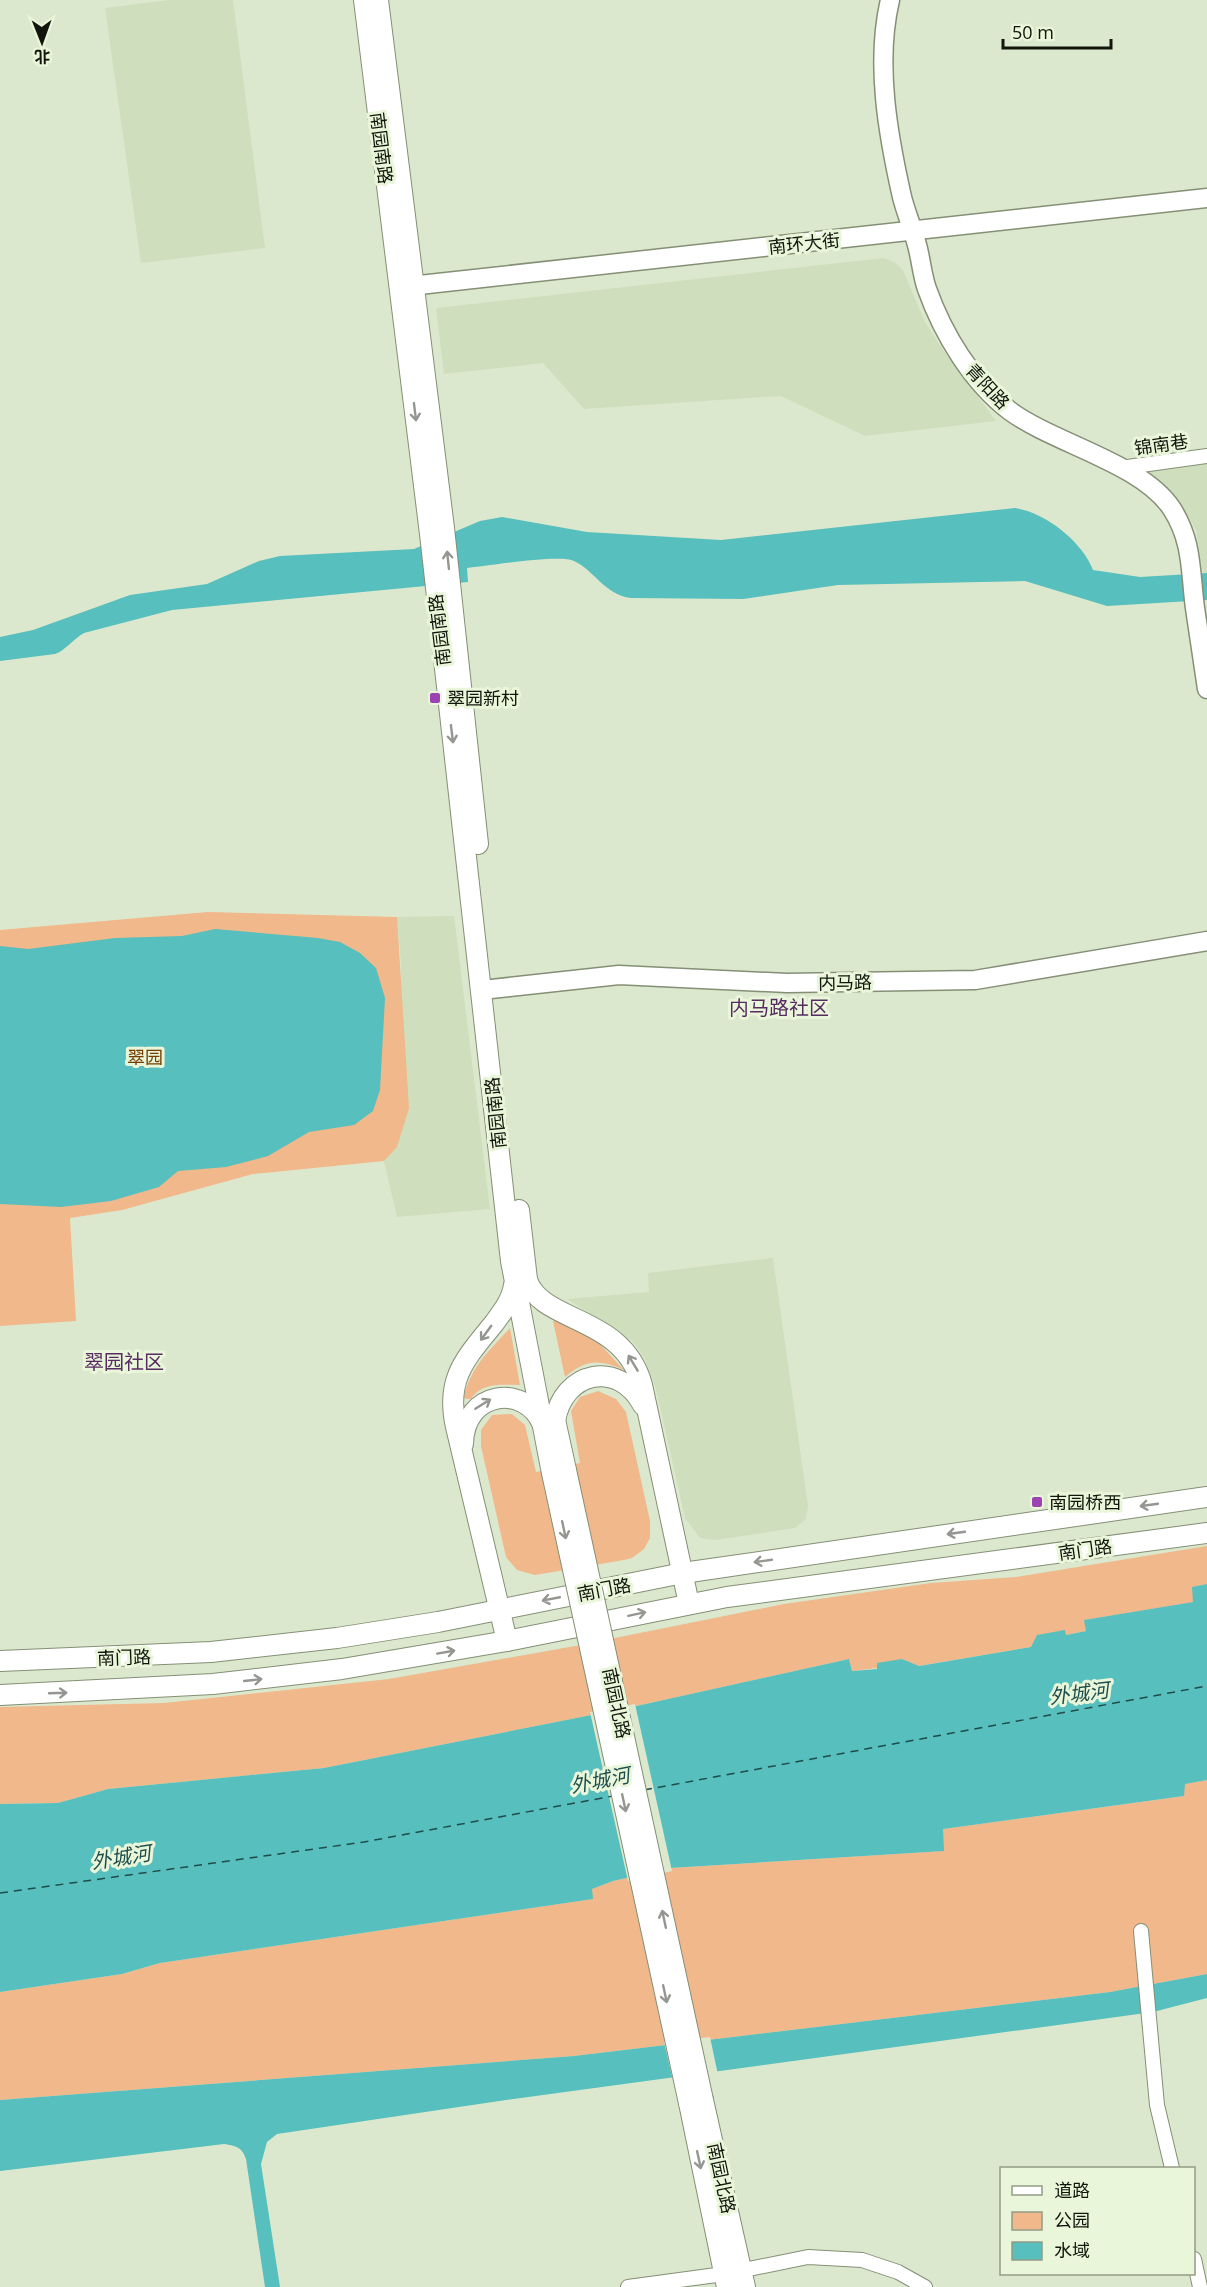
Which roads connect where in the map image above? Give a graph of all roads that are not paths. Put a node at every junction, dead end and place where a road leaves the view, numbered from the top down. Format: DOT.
graph roads {
  1 [pos="364,0"];
  2 [pos="378,0"];
  3 [pos="890,0"];
  4 [pos="1207,198"];
  5 [pos="913,231"];
  6 [pos="407,286"];
  7 [pos="1207,456"];
  8 [pos="1119,468"];
  9 [pos="1207,689"];
  10 [pos="1207,941"];
  11 [pos="488,989"];
  12 [pos="518,1260"];
  13 [pos="521,1282"];
  14 [pos="650,1418"];
  15 [pos="549,1422"];
  16 [pos="464,1455"];
  17 [pos="1207,1497"];
  18 [pos="1207,1533"];
  19 [pos="682,1573"];
  20 [pos="689,1604"];
  21 [pos="499,1610"];
  22 [pos="507,1641"];
  23 [pos="0,1661"];
  24 [pos="0,1695"];
  25 [pos="1141,1930"];
  26 [pos="1172,2167"];
  27 [pos="1195,2264"];
  28 [pos="734,2279"];
  29 [pos="628,2287"];
  30 [pos="925,2287"];
  31 [pos="1200,2287"];
  1 -- 6 [label="main road, 南园南路"];
  2 -- 6 [label="main road, 南园南路"];
  3 -- 5 [label="street, 青阳路"];
  4 -- 5 [label="street, 南环大街"];
  5 -- 6 [label="street, 南环大街"];
  5 -- 8 [label="street, 青阳路"];
  6 -- 11 [label="main road, 南园南路"];
  7 -- 8 [label="street, 锦南巷"];
  8 -- 9 [label="street, 青阳路"];
  10 -- 11 [label="street, 内马路"];
  11 -- 12 [label="main road, 南园南路"];
  12 -- 13 [label="main road, 南园北路"];
  14 -- 13 [label="main road, one-way"];
  13 -- 15 [label="main road, 南园北路"];
  13 -- 16 [label="main road, one-way"];
  14 -- 15 [label="main road"];
  14 -- 19 [label="main road"];
  16 -- 15 [label="main road, one-way"];
  15 -- 28 [label="main road, 南园北路, bridge"];
  16 -- 21 [label="main road"];
  17 -- 19 [label="main road, 南门路, one-way"];
  18 -- 20 [label="main road, 南门路"];
  19 -- 20 [label="main road"];
  19 -- 21 [label="main road, 南门路, one-way"];
  22 -- 20 [label="main road, 南门路, one-way"];
  21 -- 22 [label="main road"];
  21 -- 23 [label="main road, 南门路"];
  24 -- 22 [label="main road, 南门路, one-way"];
  25 -- 26 [label="street"];
  27 -- 31 [label="street"];
  28 -- 29 [label="street"];
  28 -- 30 [label="street"];
}
